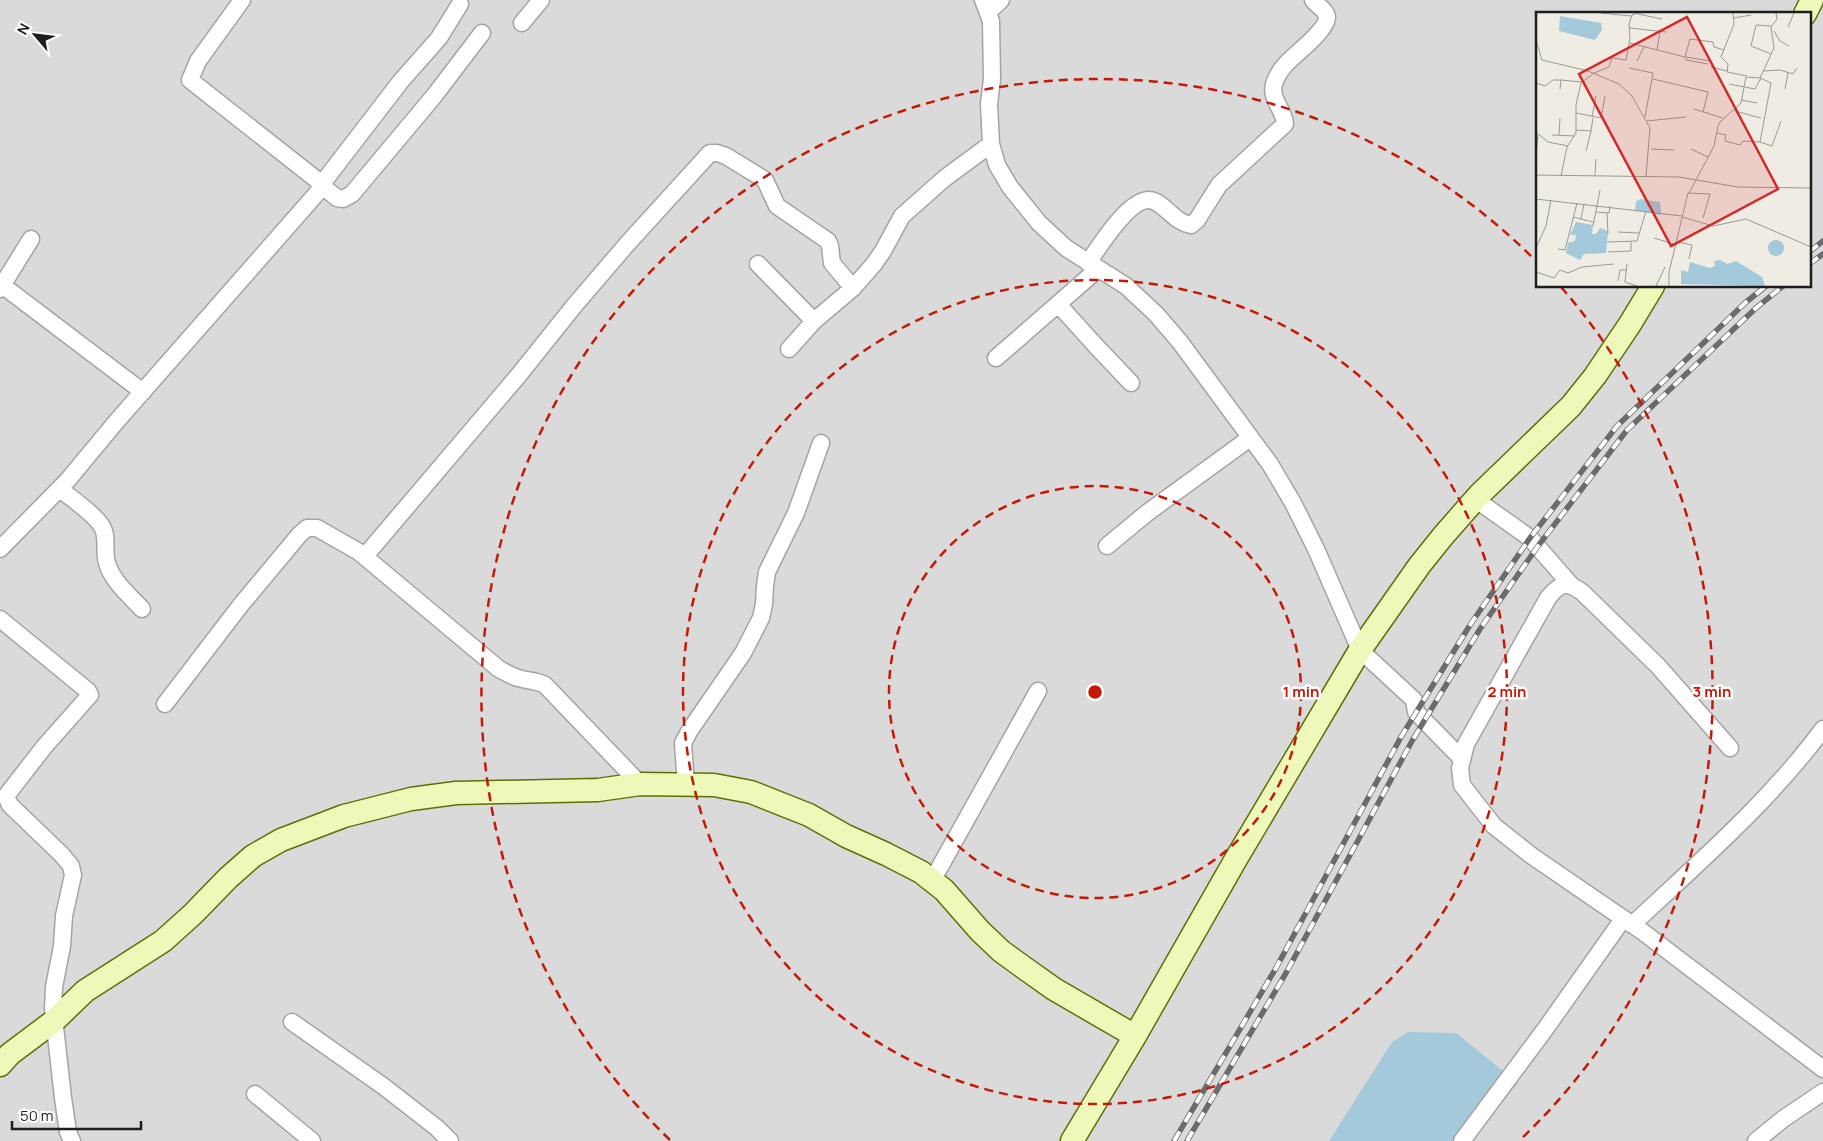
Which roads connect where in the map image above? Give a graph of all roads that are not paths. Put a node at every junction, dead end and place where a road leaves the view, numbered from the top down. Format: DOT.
graph roads {
  1 [pos="242,0"];
  2 [pos="541,0"];
  3 [pos="1001,0"];
  4 [pos="1313,0"];
  5 [pos="1812,0"];
  6 [pos="460,4"];
  7 [pos="986,6"];
  8 [pos="1806,12"];
  9 [pos="522,23"];
  10 [pos="482,32"];
  11 [pos="991,144"];
  12 [pos="321,185"];
  13 [pos="30,239"];
  14 [pos="758,264"];
  15 [pos="1093,266"];
  16 [pos="1,287"];
  17 [pos="853,288"];
  18 [pos="1652,288"];
  19 [pos="1058,304"];
  20 [pos="814,321"];
  21 [pos="789,349"];
  22 [pos="996,358"];
  23 [pos="1132,383"];
  24 [pos="143,392"];
  25 [pos="1250,438"];
  26 [pos="821,443"];
  27 [pos="60,489"];
  28 [pos="1475,499"];
  29 [pos="1107,546"];
  30 [pos="0,549"];
  31 [pos="365,556"];
  32 [pos="1572,585"];
  33 [pos="142,608"];
  34 [pos="0,620"];
  35 [pos="1360,650"];
  36 [pos="1038,691"];
  37 [pos="165,704"];
  38 [pos="1823,729"];
  39 [pos="1730,748"];
  40 [pos="1461,758"];
  41 [pos="640,784"];
  42 [pos="686,784"];
  43 [pos="932,881"];
  44 [pos="1628,922"];
  45 [pos="54,1021"];
  46 [pos="292,1022"];
  47 [pos="1135,1036"];
  48 [pos="0,1065"];
  49 [pos="1822,1065"];
  50 [pos="1823,1092"];
  51 [pos="255,1094"];
  52 [pos="72,1141"];
  53 [pos="312,1141"];
  54 [pos="450,1141"];
  55 [pos="1072,1141"];
  56 [pos="1462,1141"];
  57 [pos="1756,1141"];
  1 -- 12 [label="street"];
  2 -- 9 [label="street"];
  3 -- 7 [label="street"];
  4 -- 15 [label="street"];
  5 -- 8 [label="street"];
  6 -- 12 [label="street"];
  7 -- 11 [label="street"];
  10 -- 12 [label="street"];
  11 -- 15 [label="street"];
  11 -- 17 [label="street"];
  12 -- 24 [label="street"];
  13 -- 16 [label="street"];
  14 -- 20 [label="street"];
  15 -- 19 [label="street"];
  15 -- 25 [label="street"];
  16 -- 24 [label="street"];
  17 -- 20 [label="street"];
  17 -- 31 [label="street"];
  18 -- 28 [label="street"];
  19 -- 22 [label="street"];
  19 -- 23 [label="street"];
  20 -- 21 [label="street"];
  24 -- 27 [label="street"];
  25 -- 29 [label="street"];
  25 -- 35 [label="street"];
  26 -- 42 [label="street"];
  27 -- 30 [label="street"];
  27 -- 33 [label="street"];
  28 -- 32 [label="street"];
  28 -- 35 [label="street"];
  31 -- 37 [label="street"];
  31 -- 41 [label="street"];
  32 -- 39 [label="street"];
  32 -- 40 [label="street"];
  34 -- 45 [label="street"];
  35 -- 40 [label="street"];
  35 -- 47 [label="street"];
  36 -- 43 [label="street"];
  38 -- 44 [label="street"];
  40 -- 44 [label="street"];
  41 -- 42 [label="street"];
  41 -- 45 [label="street"];
  42 -- 43 [label="street"];
  43 -- 47 [label="street"];
  44 -- 49 [label="street"];
  44 -- 56 [label="street"];
  45 -- 48 [label="street"];
  45 -- 52 [label="street"];
  46 -- 54 [label="street"];
  47 -- 55 [label="street"];
  50 -- 57 [label="street"];
  51 -- 53 [label="street"];
}
